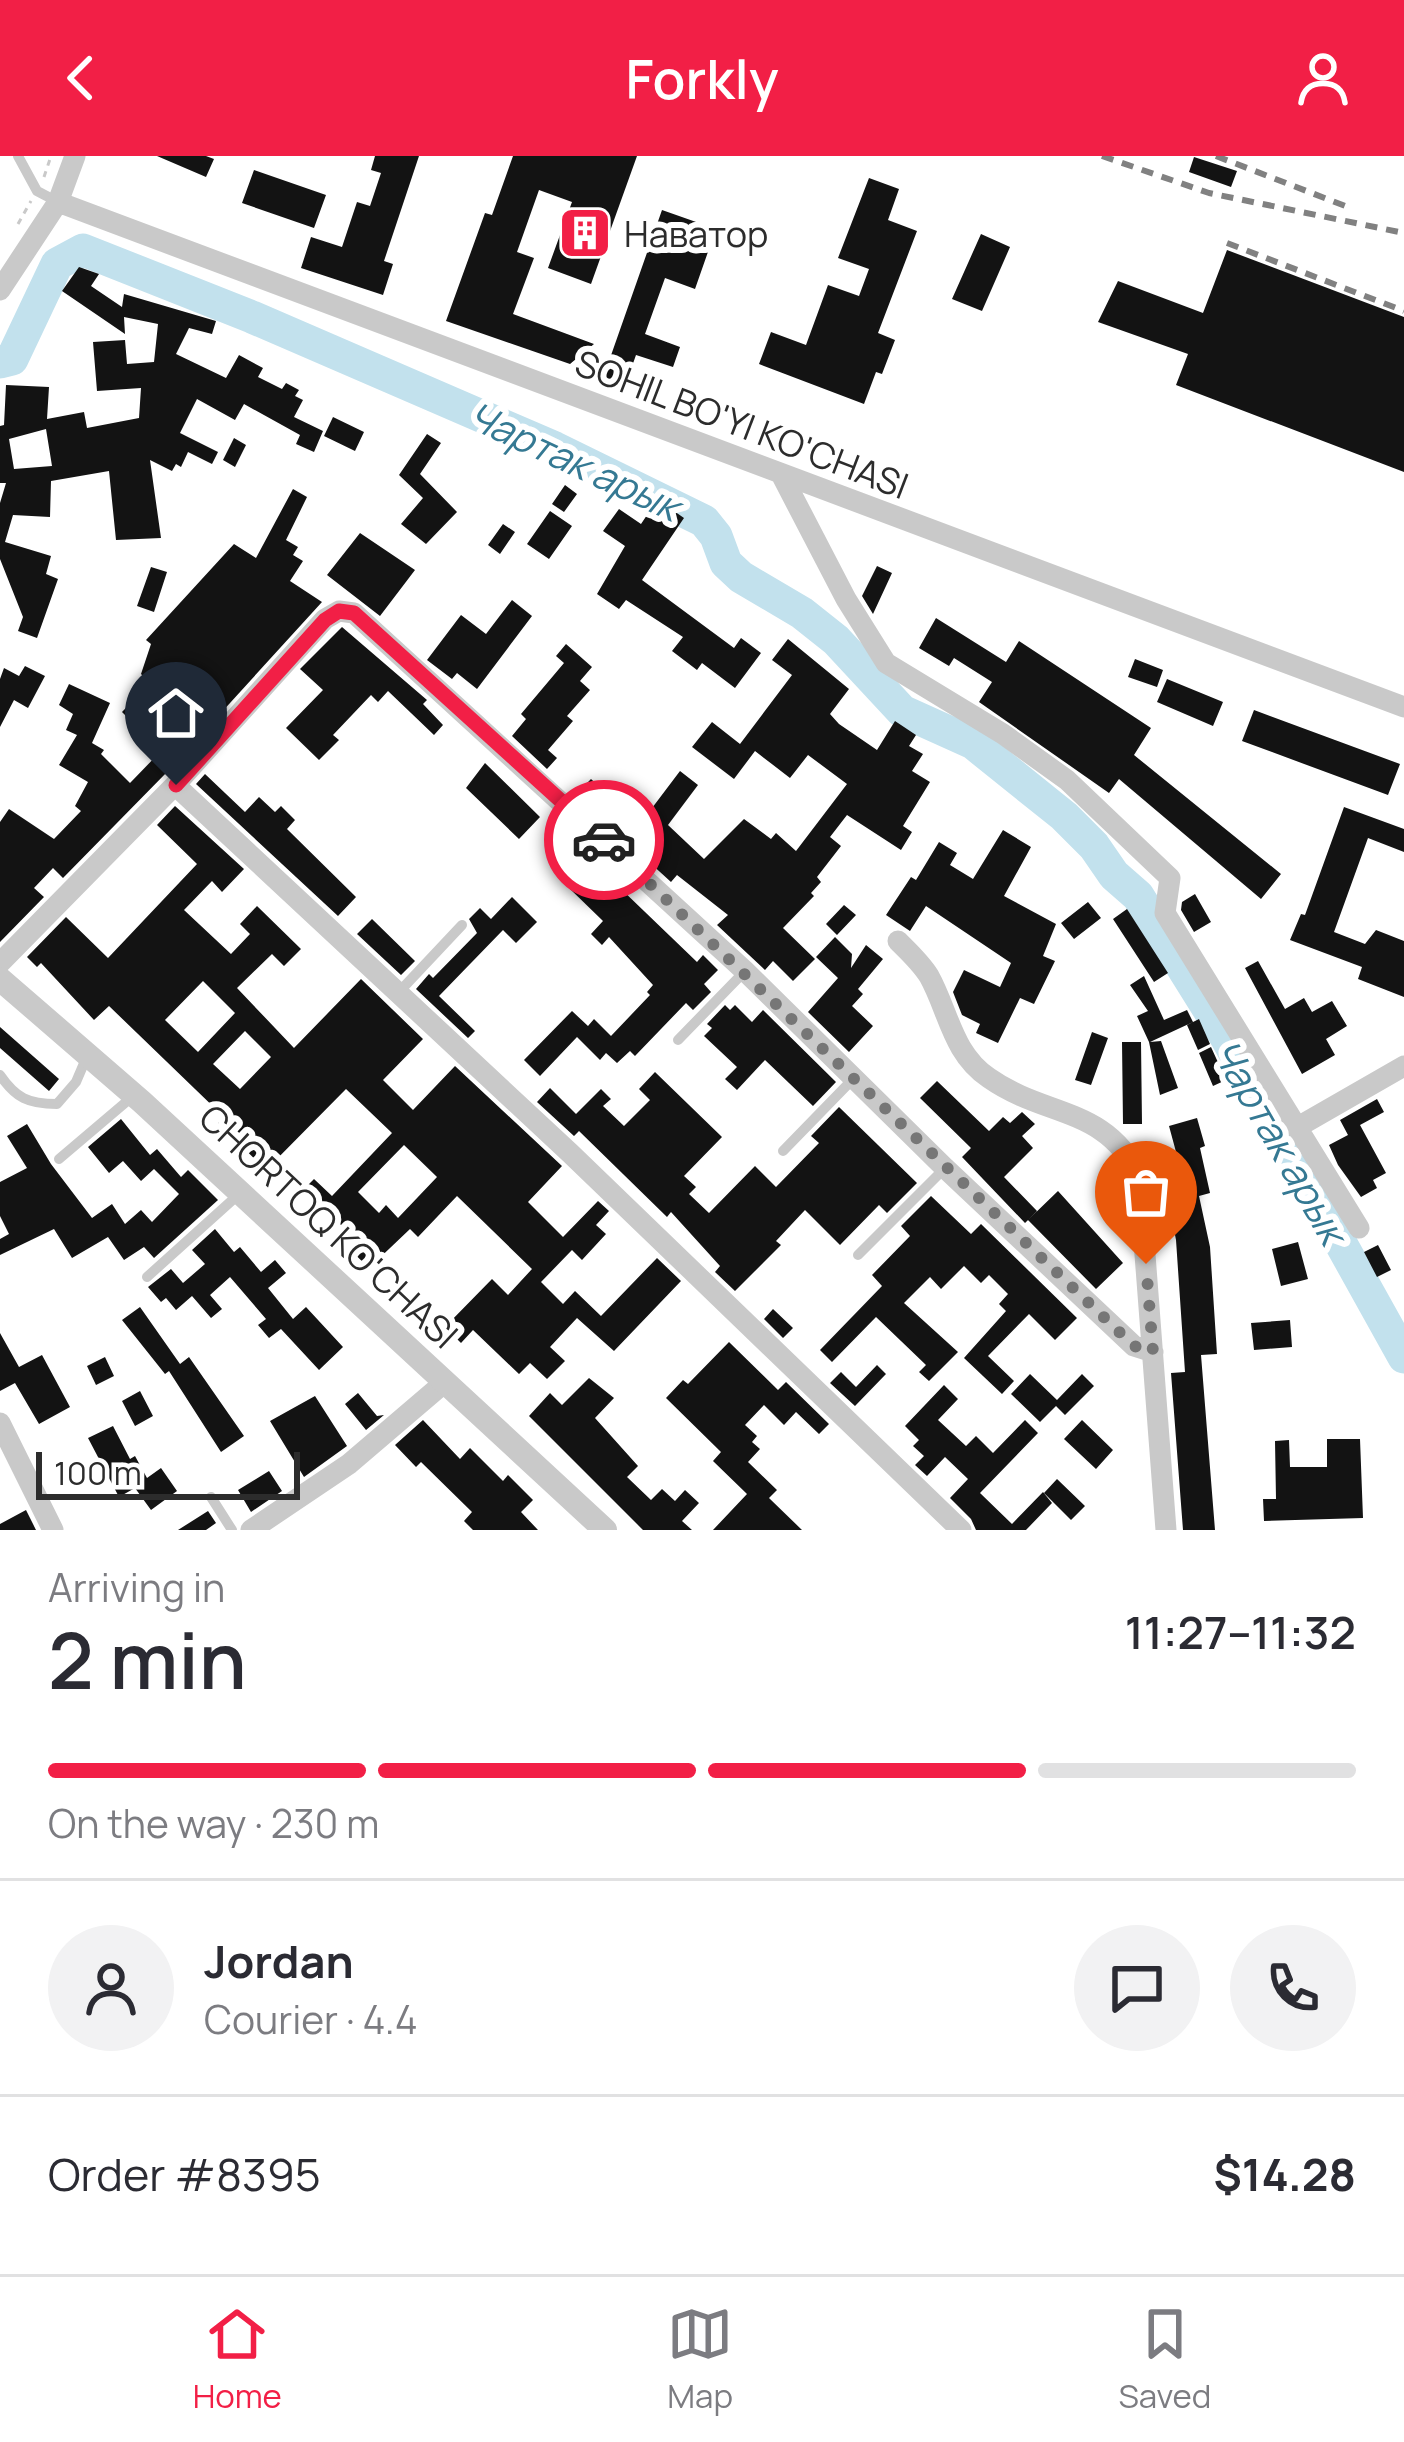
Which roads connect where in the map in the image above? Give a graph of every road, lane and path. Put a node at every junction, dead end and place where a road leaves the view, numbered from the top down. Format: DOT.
graph roads {
  1 [pos="18,156"];
  2 [pos="51,156"];
  3 [pos="75,156"];
  4 [pos="37,191"];
  5 [pos="58,202"];
  6 [pos="10,239"];
  7 [pos="0,290"];
  8 [pos="781,474"];
  9 [pos="1404,707"];
  10 [pos="176,785"];
  11 [pos="462,925"];
  12 [pos="898,941"];
  13 [pos="0,964"];
  14 [pos="745,971"];
  15 [pos="0,979"];
  16 [pos="396,995"];
  17 [pos="678,1040"];
  18 [pos="88,1054"];
  19 [pos="1404,1066"];
  20 [pos="0,1075"];
  21 [pos="854,1078"];
  22 [pos="134,1095"];
  23 [pos="1296,1128"];
  24 [pos="783,1151"];
  25 [pos="59,1159"];
  26 [pos="945,1168"];
  27 [pos="241,1193"];
  28 [pos="1359,1228"];
  29 [pos="857,1256"];
  30 [pos="147,1276"];
  31 [pos="1153,1352"];
  32 [pos="446,1382"];
  33 [pos="0,1423"];
  34 [pos="211,1497"];
  35 [pos="597,1527"];
  36 [pos="53,1530"];
  37 [pos="232,1530"];
  38 [pos="251,1530"];
  39 [pos="961,1530"];
  40 [pos="1166,1530"];
  1 -- 4 [label="lane"];
  2 -- 4 [label="path"];
  3 -- 5 [label="street"];
  4 -- 5 [label="lane"];
  4 -- 6 [label="path"];
  5 -- 7 [label="street"];
  5 -- 8 [label="street, SOHIL BO'YI KO'CHASI"];
  8 -- 9 [label="street, SOHIL BO'YI KO'CHASI"];
  8 -- 23 [label="street"];
  10 -- 13 [label="street"];
  10 -- 14 [label="street"];
  10 -- 16 [label="street"];
  11 -- 16 [label="lane"];
  12 -- 31 [label="street"];
  14 -- 17 [label="lane"];
  14 -- 21 [label="street"];
  15 -- 18 [label="street, CHORTOQ KO'CHASI"];
  16 -- 39 [label="street"];
  18 -- 20 [label="lane"];
  18 -- 22 [label="street, CHORTOQ KO'CHASI"];
  19 -- 23 [label="street"];
  21 -- 24 [label="lane"];
  21 -- 26 [label="street"];
  22 -- 25 [label="lane"];
  22 -- 27 [label="street, CHORTOQ KO'CHASI"];
  23 -- 28 [label="street"];
  26 -- 29 [label="lane"];
  26 -- 31 [label="street"];
  27 -- 30 [label="lane"];
  27 -- 32 [label="street, CHORTOQ KO'CHASI"];
  31 -- 40 [label="street"];
  32 -- 35 [label="street, CHORTOQ KO'CHASI"];
  32 -- 38 [label="street"];
  33 -- 36 [label="street"];
  34 -- 37 [label="lane"];
}
